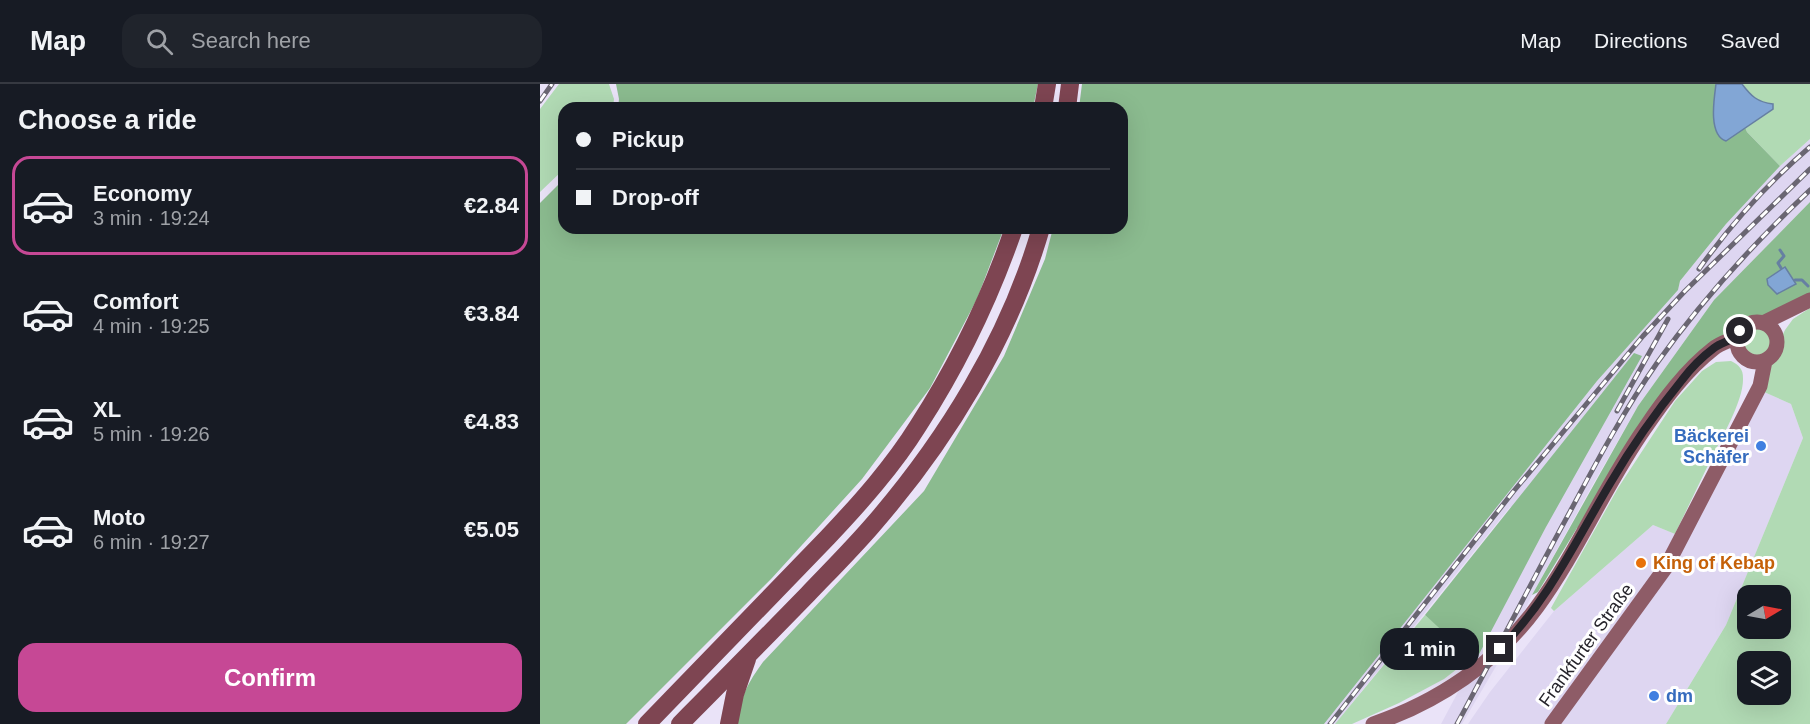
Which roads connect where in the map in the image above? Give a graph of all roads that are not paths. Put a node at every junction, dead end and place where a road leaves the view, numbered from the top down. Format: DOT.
graph roads {
  1 [pos="1047,84"];
  2 [pos="1070,84"];
  3 [pos="1044,102"];
  4 [pos="1068,102"];
  5 [pos="1012,234"];
  6 [pos="1039,234"];
  7 [pos="1809,300"];
  8 [pos="1763,323"];
  9 [pos="1775,334"];
  10 [pos="1741,350"];
  11 [pos="1765,361"];
  12 [pos="1753,399"];
  13 [pos="749,654"];
  14 [pos="647,724"];
  15 [pos="680,724"];
  16 [pos="729,724"];
  17 [pos="1373,724"];
  18 [pos="1552,724"];
  1 -- 3 [label="highway"];
  2 -- 4 [label="highway"];
  5 -- 14 [label="highway"];
  6 -- 13 [label="highway"];
  7 -- 8 [label="main road"];
  7 -- 9 [label="main road"];
  8 -- 9 [label="main road"];
  8 -- 10 [label="main road"];
  9 -- 11 [label="main road"];
  10 -- 11 [label="main road"];
  10 -- 12 [label="main road"];
  10 -- 17 [label="main road"];
  11 -- 12 [label="main road, Frankfurter Straße"];
  12 -- 18 [label="main road, Frankfurter Straße"];
  13 -- 15 [label="highway"];
  13 -- 16 [label="highway"];
}
